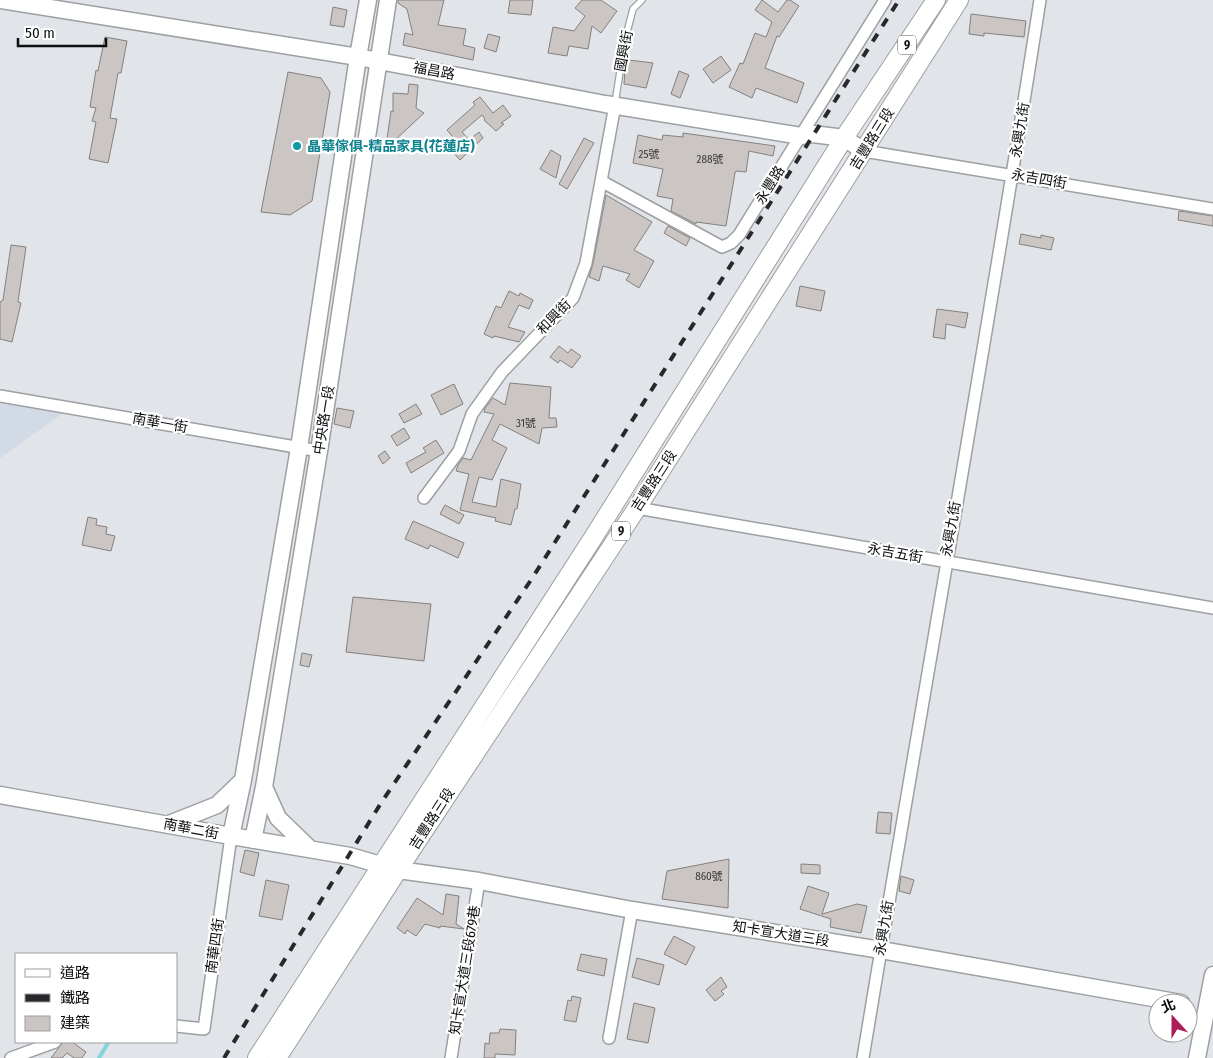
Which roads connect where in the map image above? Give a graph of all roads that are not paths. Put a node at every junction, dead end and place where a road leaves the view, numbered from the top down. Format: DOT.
graph roads {
  1 [pos="0,0"];
  2 [pos="368,0"];
  3 [pos="388,0"];
  4 [pos="642,0"];
  5 [pos="885,0"];
  6 [pos="936,0"];
  7 [pos="959,0"];
  8 [pos="1040,0"];
  9 [pos="358,57"];
  10 [pos="378,61"];
  11 [pos="615,105"];
  12 [pos="801,136"];
  13 [pos="844,138"];
  14 [pos="864,151"];
  15 [pos="1013,175"];
  16 [pos="601,181"];
  17 [pos="1213,209"];
  18 [pos="0,396"];
  19 [pos="299,448"];
  20 [pos="319,451"];
  21 [pos="424,498"];
  22 [pos="637,508"];
  23 [pos="946,562"];
  24 [pos="1213,608"];
  25 [pos="243,780"];
  26 [pos="264,788"];
  27 [pos="0,795"];
  28 [pos="168,824"];
  29 [pos="230,836"];
  30 [pos="253,840"];
  31 [pos="310,849"];
  32 [pos="390,868"];
  33 [pos="478,881"];
  34 [pos="632,910"];
  35 [pos="881,950"];
  36 [pos="1213,976"];
  37 [pos="1148,997"];
  38 [pos="1210,1008"];
  39 [pos="178,1026"];
  40 [pos="609,1038"];
  41 [pos="52,1043"];
  42 [pos="11,1058"];
  43 [pos="257,1058"];
  44 [pos="277,1058"];
  45 [pos="451,1058"];
  46 [pos="863,1058"];
  47 [pos="1197,1058"];
  1 -- 9 [label="street, 福昌路"];
  2 -- 9 [label="street, 中央路一段"];
  3 -- 10 [label="street, 中央路一段"];
  4 -- 11 [label="lane, 國興街"];
  5 -- 12 [label="street, 永豐路"];
  6 -- 13 [label="main road, 吉豐路三段 / 9"];
  7 -- 14 [label="main road, 吉豐路三段 / 9"];
  8 -- 15 [label="street, 永興九街"];
  9 -- 10 [label="street, 福昌路"];
  9 -- 19 [label="street, 中央路一段"];
  10 -- 11 [label="street, 福昌路"];
  10 -- 20 [label="street, 中央路一段"];
  11 -- 12 [label="street, 福昌路"];
  11 -- 16 [label="street, 和興街"];
  12 -- 13 [label="street, 福昌路"];
  12 -- 16 [label="street, 永豐路"];
  13 -- 14 [label="street, 福昌路"];
  13 -- 32 [label="main road, 吉豐路三段 / 9"];
  14 -- 15 [label="street, 永吉四街"];
  14 -- 22 [label="main road, 吉豐路三段 / 9"];
  15 -- 17 [label="street, 永吉四街"];
  15 -- 23 [label="street, 永興九街"];
  16 -- 21 [label="street, 和興街"];
  18 -- 19 [label="street, 南華一街"];
  19 -- 20 [label="street, 南華一街"];
  19 -- 25 [label="street, 中央路一段"];
  20 -- 26 [label="street, 中央路一段"];
  22 -- 23 [label="street, 永吉五街"];
  22 -- 32 [label="main road, 吉豐路三段 / 9"];
  23 -- 24 [label="street, 永吉五街"];
  23 -- 35 [label="street, 永興九街"];
  25 -- 28 [label="street"];
  25 -- 29 [label="street, 中央路一段"];
  26 -- 30 [label="street, 中央路一段"];
  26 -- 31 [label="street"];
  27 -- 28 [label="street, 南華二街"];
  28 -- 29 [label="street, 南華二街"];
  29 -- 30 [label="street, 南華二街"];
  29 -- 39 [label="street, 南華四街"];
  30 -- 31 [label="street, 南華二街"];
  31 -- 32 [label="street, 南華二街"];
  32 -- 33 [label="street, 知卡宣大道三段"];
  32 -- 43 [label="main road, 吉豐路三段 / 9"];
  32 -- 44 [label="main road, 吉豐路三段 / 9"];
  33 -- 34 [label="street, 知卡宣大道三段"];
  33 -- 45 [label="street, 知卡宣大道三段679巷"];
  34 -- 35 [label="street, 知卡宣大道三段"];
  34 -- 40 [label="street"];
  35 -- 37 [label="street, 知卡宣大道三段"];
  35 -- 46 [label="street, 永興九街"];
  36 -- 38 [label="street"];
  38 -- 47 [label="street"];
  41 -- 42 [label="street"];
}
